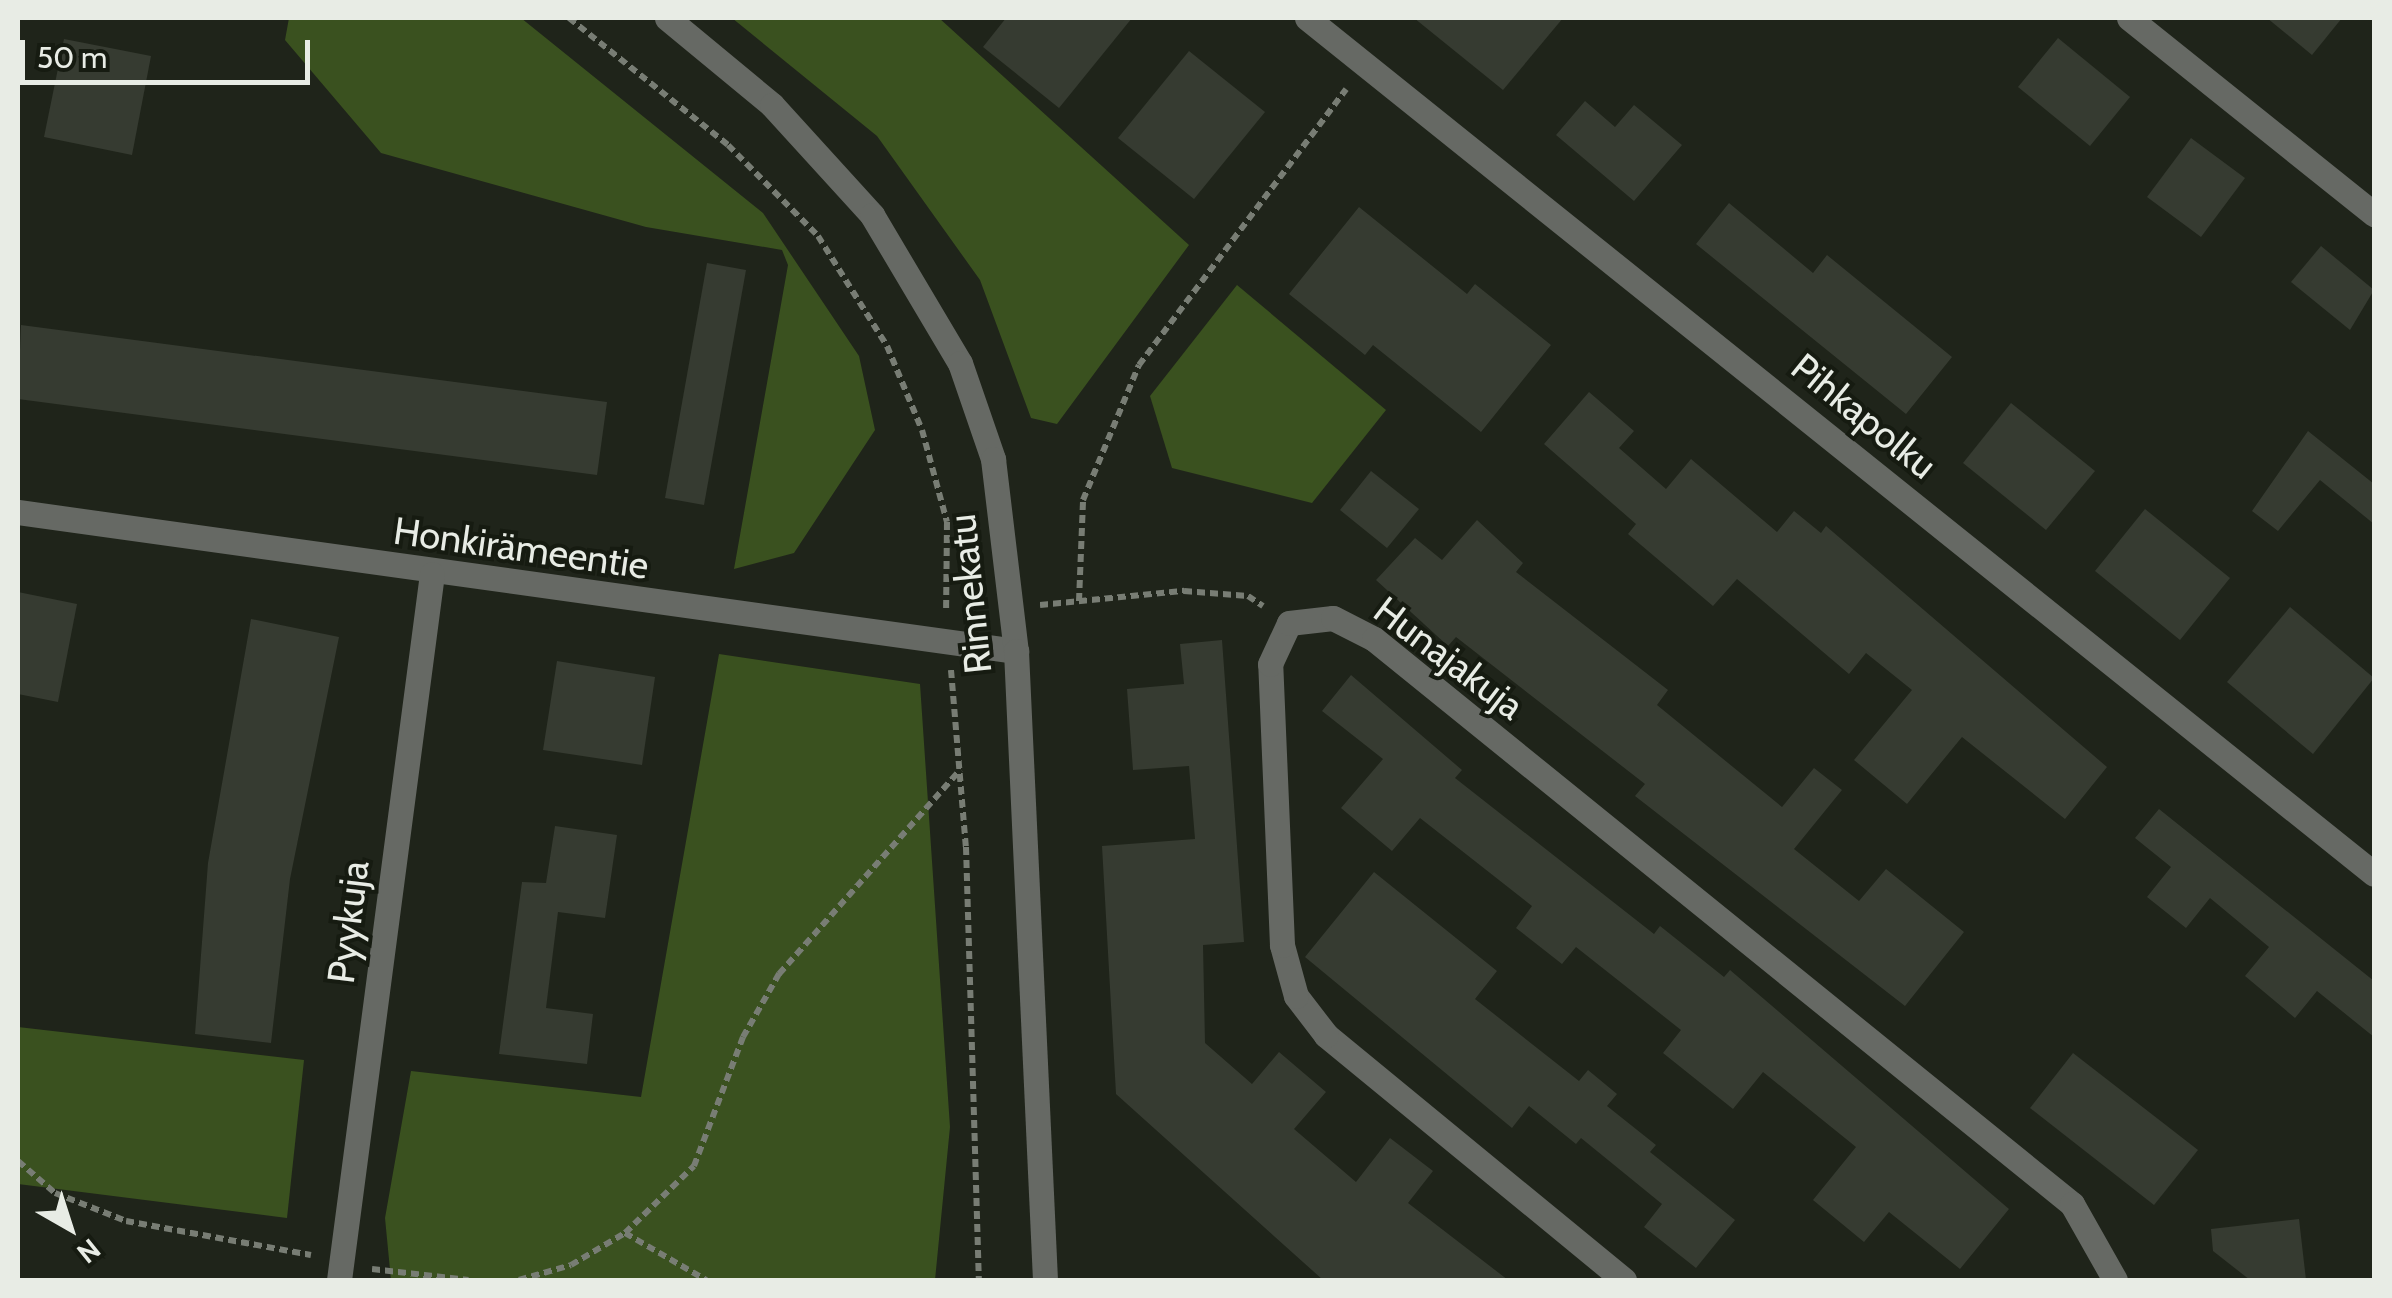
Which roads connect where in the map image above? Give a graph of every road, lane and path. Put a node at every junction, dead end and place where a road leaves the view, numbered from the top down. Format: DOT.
graph roads {
  1 [pos="667,18"];
  2 [pos="1307,18"];
  3 [pos="2129,18"];
  4 [pos="1365,64"];
  5 [pos="2374,214"];
  6 [pos="18,512"];
  7 [pos="432,574"];
  8 [pos="1079,601"];
  9 [pos="1011,608"];
  10 [pos="946,619"];
  11 [pos="1289,624"];
  12 [pos="1016,651"];
  13 [pos="960,770"];
  14 [pos="2374,874"];
  15 [pos="18,1161"];
  16 [pos="626,1233"];
  17 [pos="340,1273"];
  18 [pos="468,1280"];
  19 [pos="519,1280"];
  20 [pos="706,1280"];
  21 [pos="1044,1280"];
  22 [pos="1624,1280"];
  23 [pos="2115,1280"];
  1 -- 9 [label="street, Rinnekatu"];
  2 -- 4 [label="street, Pihkapolku"];
  3 -- 5 [label="street"];
  4 -- 8 [label="path"];
  4 -- 14 [label="street, Pihkapolku"];
  6 -- 7 [label="street, Honkirämeentie"];
  7 -- 12 [label="street, Honkirämeentie"];
  7 -- 17 [label="street, Pyykuja"];
  8 -- 9 [label="path"];
  8 -- 11 [label="path"];
  9 -- 10 [label="path"];
  9 -- 12 [label="street, Rinnekatu"];
  11 -- 22 [label="street"];
  11 -- 23 [label="street, Hunajakuja"];
  12 -- 21 [label="street, Rinnekatu"];
  13 -- 16 [label="path"];
  15 -- 17 [label="path"];
  16 -- 19 [label="path"];
  16 -- 20 [label="path"];
  17 -- 18 [label="path"];
}
